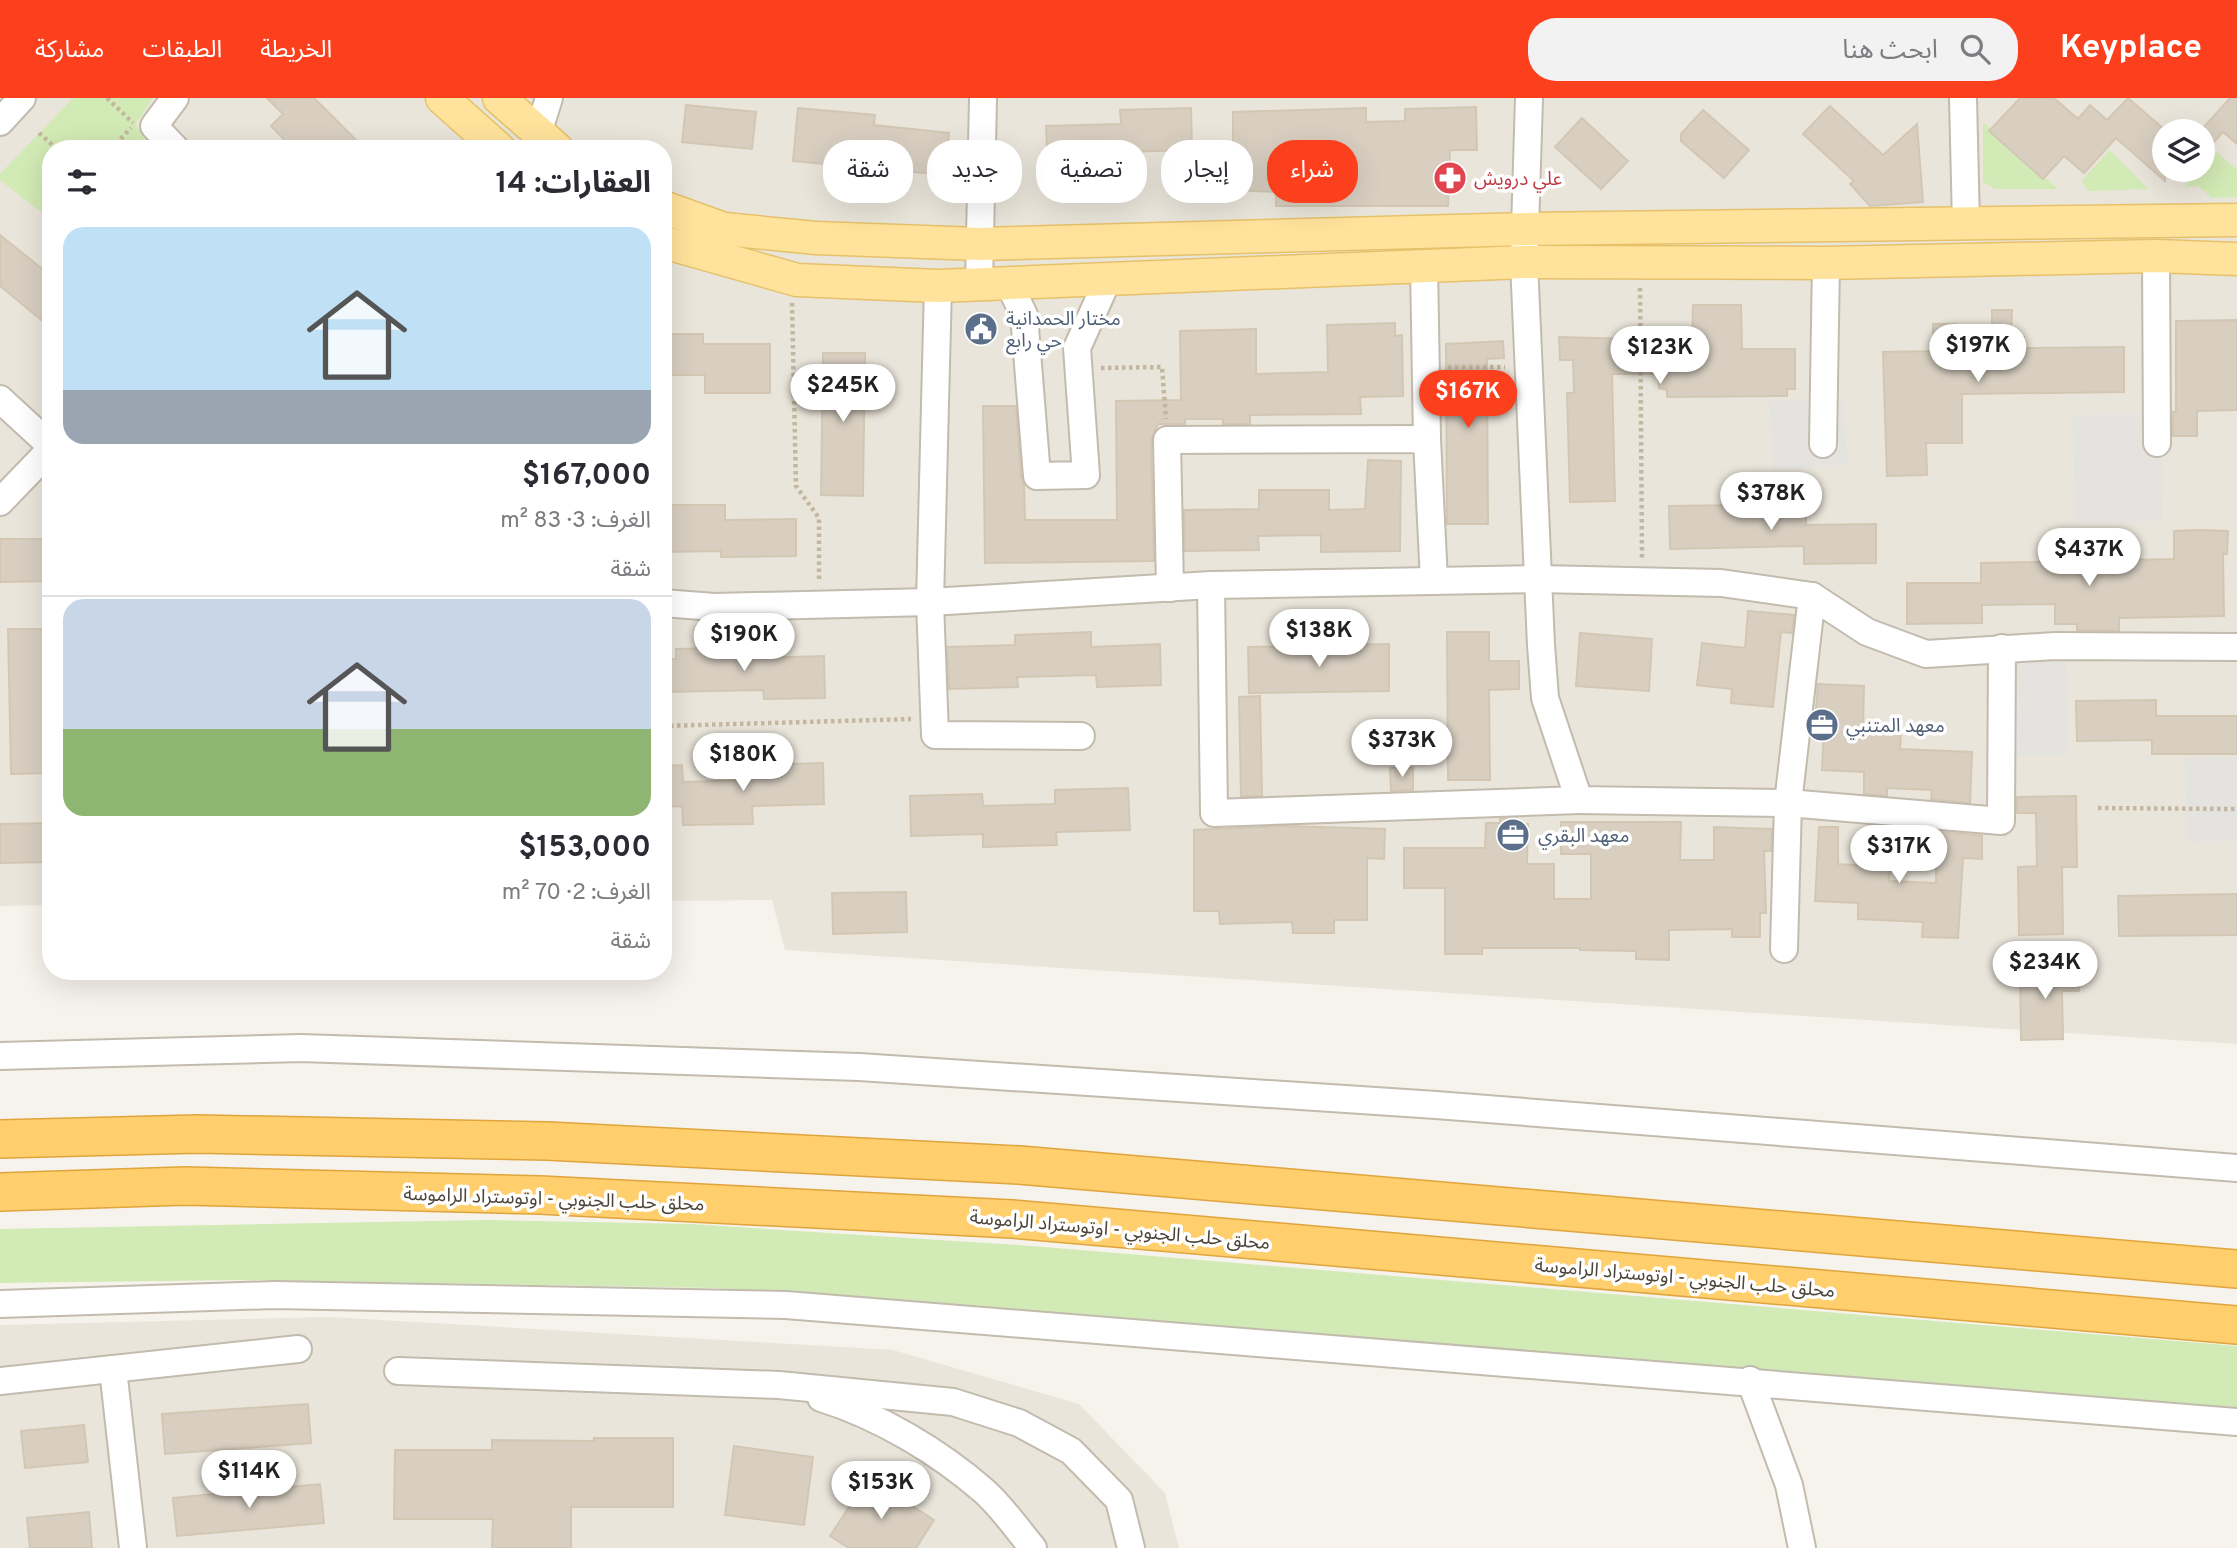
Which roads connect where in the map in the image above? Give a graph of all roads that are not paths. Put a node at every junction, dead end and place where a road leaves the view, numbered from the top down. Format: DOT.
graph roads {
  1 [pos="22,98"];
  2 [pos="175,98"];
  3 [pos="442,98"];
  4 [pos="499,98"];
  5 [pos="549,98"];
  6 [pos="984,98"];
  7 [pos="1529,98"];
  8 [pos="1963,98"];
  9 [pos="0,122"];
  10 [pos="167,140"];
  11 [pos="489,140"];
  12 [pos="547,140"];
  13 [pos="548,140"];
  14 [pos="672,210"];
  15 [pos="2237,220"];
  16 [pos="1966,224"];
  17 [pos="1527,229"];
  18 [pos="979,244"];
  19 [pos="672,245"];
  20 [pos="2156,256"];
  21 [pos="2237,258"];
  22 [pos="1524,262"];
  23 [pos="1826,263"];
  24 [pos="1424,266"];
  25 [pos="1108,279"];
  26 [pos="994,284"];
  27 [pos="938,286"];
  28 [pos="0,399"];
  29 [pos="42,430"];
  30 [pos="1427,439"];
  31 [pos="42,441"];
  32 [pos="2157,443"];
  33 [pos="1823,444"];
  34 [pos="0,502"];
  35 [pos="1539,579"];
  36 [pos="1434,581"];
  37 [pos="1211,585"];
  38 [pos="1170,588"];
  39 [pos="1812,596"];
  40 [pos="930,602"];
  41 [pos="672,604"];
  42 [pos="2237,647"];
  43 [pos="2002,648"];
  44 [pos="1081,736"];
  45 [pos="1579,800"];
  46 [pos="1788,803"];
  47 [pos="1784,949"];
  48 [pos="0,1056"];
  49 [pos="0,1139"];
  50 [pos="2237,1168"];
  51 [pos="0,1192"];
  52 [pos="2237,1269"];
  53 [pos="0,1304"];
  54 [pos="2237,1325"];
  55 [pos="298,1349"];
  56 [pos="113,1369"];
  57 [pos="398,1371"];
  58 [pos="1750,1380"];
  59 [pos="0,1381"];
  60 [pos="779,1385"];
  61 [pos="2237,1422"];
  62 [pos="133,1548"];
  63 [pos="1032,1548"];
  64 [pos="1131,1548"];
  65 [pos="1802,1548"];
  1 -- 9 [label="street"];
  2 -- 10 [label="street"];
  3 -- 11 [label="main road"];
  4 -- 12 [label="main road"];
  5 -- 13 [label="street"];
  6 -- 18 [label="street"];
  7 -- 17 [label="street"];
  8 -- 16 [label="street"];
  14 -- 18 [label="main road"];
  15 -- 16 [label="main road"];
  16 -- 17 [label="main road"];
  17 -- 18 [label="main road"];
  17 -- 22 [label="street"];
  18 -- 26 [label="street"];
  19 -- 27 [label="main road"];
  20 -- 21 [label="main road"];
  20 -- 23 [label="main road"];
  20 -- 32 [label="street"];
  22 -- 23 [label="main road"];
  22 -- 24 [label="main road"];
  22 -- 35 [label="street"];
  23 -- 33 [label="street"];
  24 -- 25 [label="main road"];
  24 -- 30 [label="street"];
  25 -- 26 [label="main road"];
  25 -- 26 [label="street"];
  26 -- 27 [label="main road"];
  27 -- 40 [label="street"];
  28 -- 29 [label="street"];
  30 -- 36 [label="street"];
  30 -- 38 [label="street"];
  31 -- 34 [label="street"];
  35 -- 36 [label="street"];
  35 -- 39 [label="street"];
  35 -- 45 [label="street"];
  36 -- 37 [label="street"];
  37 -- 38 [label="street"];
  37 -- 45 [label="street"];
  38 -- 40 [label="street"];
  39 -- 43 [label="street"];
  39 -- 46 [label="street"];
  40 -- 41 [label="street"];
  40 -- 44 [label="street"];
  42 -- 43 [label="street"];
  43 -- 46 [label="street"];
  45 -- 46 [label="street"];
  46 -- 47 [label="street"];
  48 -- 50 [label="street"];
  49 -- 52 [label="highway"];
  51 -- 54 [label="highway, محلق حلب الجنوبي - اوتوستراد الراموسة"];
  53 -- 58 [label="street"];
  55 -- 56 [label="street"];
  56 -- 59 [label="street"];
  56 -- 62 [label="street"];
  57 -- 60 [label="street"];
  58 -- 61 [label="street"];
  58 -- 65 [label="street"];
  60 -- 63 [label="street"];
  60 -- 64 [label="street"];
}
